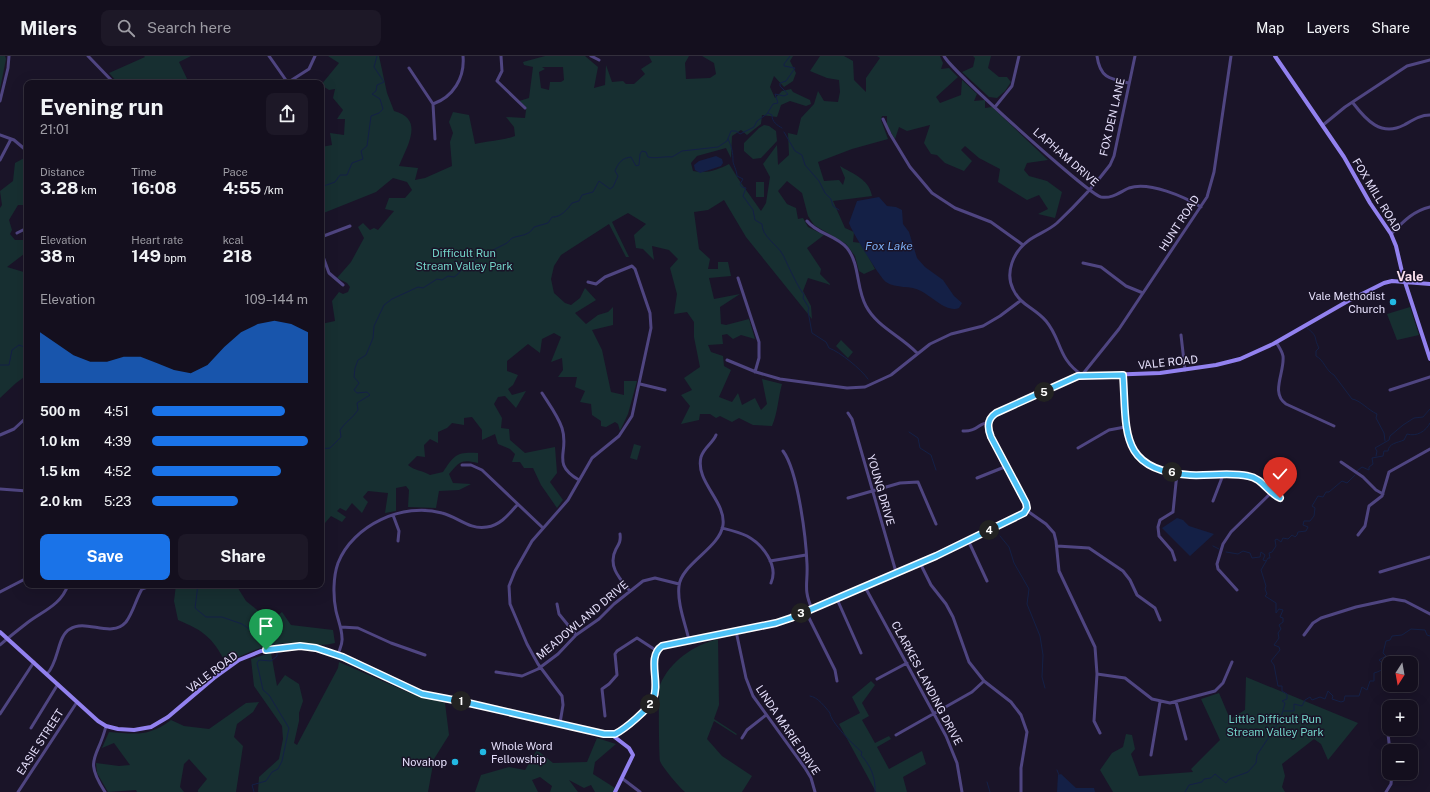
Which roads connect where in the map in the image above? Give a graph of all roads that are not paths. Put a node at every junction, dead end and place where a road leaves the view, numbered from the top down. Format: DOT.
graph roads {
  1 [pos="9,56"];
  2 [pos="88,56"];
  3 [pos="269,56"];
  4 [pos="315,56"];
  5 [pos="463,56"];
  6 [pos="501,56"];
  7 [pos="591,56"];
  8 [pos="944,56"];
  9 [pos="1019,56"];
  10 [pos="1097,56"];
  11 [pos="1135,56"];
  12 [pos="1231,56"];
  13 [pos="1275,56"];
  14 [pos="599,60"];
  15 [pos="1430,60"];
  16 [pos="409,68"];
  17 [pos="111,80"];
  18 [pos="285,80"];
  19 [pos="292,80"];
  20 [pos="1129,83"];
  21 [pos="0,101"];
  22 [pos="1353,103"];
  23 [pos="432,104"];
  24 [pos="995,106"];
  25 [pos="525,108"];
  26 [pos="1430,115"];
  27 [pos="883,119"];
  28 [pos="1323,125"];
  29 [pos="0,134"];
  30 [pos="11,139"];
  31 [pos="435,139"];
  32 [pos="24,149"];
  33 [pos="0,160"];
  34 [pos="1088,190"];
  35 [pos="1201,207"];
  36 [pos="1430,208"];
  37 [pos="807,221"];
  38 [pos="350,226"];
  39 [pos="24,230"];
  40 [pos="17,233"];
  41 [pos="1391,234"];
  42 [pos="324,236"];
  43 [pos="1023,246"];
  44 [pos="324,258"];
  45 [pos="1083,263"];
  46 [pos="738,278"];
  47 [pos="588,282"];
  48 [pos="1406,283"];
  49 [pos="1430,284"];
  50 [pos="343,285"];
  51 [pos="1143,293"];
  52 [pos="1020,301"];
  53 [pos="1181,335"];
  54 [pos="1276,342"];
  55 [pos="917,353"];
  56 [pos="1430,359"];
  57 [pos="727,360"];
  58 [pos="1185,370"];
  59 [pos="755,372"];
  60 [pos="1082,375"];
  61 [pos="1123,375"];
  62 [pos="1430,377"];
  63 [pos="640,384"];
  64 [pos="665,390"];
  65 [pos="1390,390"];
  66 [pos="542,393"];
  67 [pos="848,413"];
  68 [pos="24,420"];
  69 [pos="988,423"];
  70 [pos="1334,426"];
  71 [pos="1125,427"];
  72 [pos="963,431"];
  73 [pos="0,434"];
  74 [pos="716,435"];
  75 [pos="1078,448"];
  76 [pos="1430,449"];
  77 [pos="783,451"];
  78 [pos="1341,462"];
  79 [pos="462,465"];
  80 [pos="1007,466"];
  81 [pos="1177,473"];
  82 [pos="1222,475"];
  83 [pos="977,478"];
  84 [pos="579,480"];
  85 [pos="0,489"];
  86 [pos="24,491"];
  87 [pos="873,492"];
  88 [pos="1272,492"];
  89 [pos="1383,494"];
  90 [pos="848,498"];
  91 [pos="1282,498"];
  92 [pos="1213,501"];
  93 [pos="518,504"];
  94 [pos="1026,510"];
  95 [pos="394,515"];
  96 [pos="936,524"];
  97 [pos="543,528"];
  98 [pos="722,528"];
  99 [pos="620,534"];
  100 [pos="1358,535"];
  101 [pos="968,540"];
  102 [pos="398,541"];
  103 [pos="1057,546"];
  104 [pos="806,555"];
  105 [pos="1430,557"];
  106 [pos="1175,560"];
  107 [pos="770,561"];
  108 [pos="920,563"];
  109 [pos="896,572"];
  110 [pos="1380,572"];
  111 [pos="24,580"];
  112 [pos="987,581"];
  113 [pos="771,583"];
  114 [pos="679,584"];
  115 [pos="865,587"];
  116 [pos="67,588"];
  117 [pos="145,588"];
  118 [pos="1237,590"];
  119 [pos="0,592"];
  120 [pos="630,592"];
  121 [pos="837,599"];
  122 [pos="557,604"];
  123 [pos="812,609"];
  124 [pos="806,612"];
  125 [pos="1430,614"];
  126 [pos="1160,620"];
  127 [pos="341,627"];
  128 [pos="736,631"];
  129 [pos="0,632"];
  130 [pos="576,635"];
  131 [pos="1304,635"];
  132 [pos="7,639"];
  133 [pos="689,640"];
  134 [pos="0,645"];
  135 [pos="657,651"];
  136 [pos="861,652"];
  137 [pos="338,655"];
  138 [pos="425,655"];
  139 [pos="34,662"];
  140 [pos="1232,662"];
  141 [pos="907,663"];
  142 [pos="540,667"];
  143 [pos="496,672"];
  144 [pos="47,674"];
  145 [pos="1097,674"];
  146 [pos="877,679"];
  147 [pos="837,681"];
  148 [pos="984,681"];
  149 [pos="58,684"];
  150 [pos="77,701"];
  151 [pos="1160,702"];
  152 [pos="1176,702"];
  153 [pos="934,713"];
  154 [pos="0,714"];
  155 [pos="766,715"];
  156 [pos="605,716"];
  157 [pos="560,723"];
  158 [pos="106,726"];
  159 [pos="31,728"];
  160 [pos="1100,734"];
  161 [pos="612,735"];
  162 [pos="896,735"];
  163 [pos="742,738"];
  164 [pos="1186,739"];
  165 [pos="1151,755"];
  166 [pos="623,779"];
  167 [pos="1391,780"];
  168 [pos="18,792"];
  169 [pos="104,792"];
  170 [pos="615,792"];
  171 [pos="640,792"];
  172 [pos="815,792"];
  173 [pos="962,792"];
  174 [pos="1021,792"];
  175 [pos="1386,792"];
  1 -- 21 [label="street"];
  2 -- 17 [label="street"];
  3 -- 18 [label="street"];
  4 -- 19 [label="street"];
  5 -- 23 [label="street"];
  6 -- 25 [label="street"];
  7 -- 14 [label="street"];
  8 -- 24 [label="street, LAPHAM DRIVE"];
  9 -- 24 [label="street"];
  10 -- 20 [label="street"];
  11 -- 20 [label="street, FOX DEN LANE"];
  12 -- 35 [label="street, HUNT ROAD"];
  13 -- 28 [label="main road, FOX MILL ROAD"];
  15 -- 22 [label="street"];
  16 -- 23 [label="street"];
  20 -- 34 [label="street, FOX DEN LANE"];
  22 -- 26 [label="street"];
  22 -- 28 [label="street"];
  23 -- 31 [label="street"];
  24 -- 34 [label="street, LAPHAM DRIVE"];
  27 -- 43 [label="street"];
  28 -- 41 [label="main road, FOX MILL ROAD"];
  29 -- 30 [label="street"];
  30 -- 32 [label="street"];
  30 -- 33 [label="street"];
  34 -- 35 [label="street, LAPHAM DRIVE"];
  34 -- 43 [label="street, FOX DEN LANE"];
  35 -- 51 [label="street, HUNT ROAD"];
  36 -- 41 [label="street"];
  37 -- 55 [label="street"];
  38 -- 42 [label="street"];
  39 -- 40 [label="street"];
  41 -- 48 [label="main road, FOX MILL ROAD"];
  43 -- 52 [label="street, FOX DEN LANE"];
  44 -- 50 [label="street"];
  45 -- 51 [label="street"];
  46 -- 59 [label="street"];
  47 -- 63 [label="street"];
  48 -- 49 [label="main road, VALE ROAD"];
  48 -- 54 [label="main road, VALE ROAD"];
  48 -- 56 [label="main road, FOX MILL ROAD"];
  51 -- 60 [label="street, HUNT ROAD"];
  52 -- 55 [label="street"];
  52 -- 60 [label="street, FOX DEN LANE"];
  53 -- 58 [label="street"];
  54 -- 58 [label="main road, VALE ROAD"];
  54 -- 70 [label="street"];
  55 -- 59 [label="street"];
  57 -- 59 [label="street"];
  58 -- 61 [label="main road, VALE ROAD"];
  60 -- 61 [label="main road, VALE ROAD"];
  60 -- 69 [label="main road, VALE ROAD"];
  61 -- 71 [label="street"];
  62 -- 65 [label="street"];
  63 -- 64 [label="street"];
  63 -- 84 [label="street"];
  66 -- 84 [label="street"];
  67 -- 87 [label="street, YOUNG DRIVE"];
  68 -- 73 [label="street"];
  69 -- 72 [label="street"];
  69 -- 80 [label="main road"];
  71 -- 75 [label="street"];
  71 -- 81 [label="street"];
  74 -- 98 [label="street"];
  76 -- 89 [label="street"];
  77 -- 104 [label="street"];
  78 -- 89 [label="street"];
  79 -- 93 [label="street"];
  80 -- 83 [label="street"];
  80 -- 94 [label="main road"];
  81 -- 82 [label="street"];
  81 -- 106 [label="street"];
  82 -- 88 [label="street"];
  82 -- 92 [label="street"];
  84 -- 97 [label="street"];
  85 -- 86 [label="street"];
  87 -- 90 [label="street"];
  87 -- 96 [label="street"];
  87 -- 109 [label="street, YOUNG DRIVE"];
  88 -- 91 [label="street"];
  88 -- 118 [label="street"];
  89 -- 100 [label="street"];
  93 -- 95 [label="street"];
  93 -- 97 [label="street"];
  94 -- 101 [label="main road"];
  94 -- 103 [label="street"];
  95 -- 102 [label="street"];
  95 -- 127 [label="street"];
  97 -- 142 [label="street"];
  98 -- 107 [label="street"];
  98 -- 114 [label="street"];
  99 -- 120 [label="street"];
  101 -- 108 [label="main road"];
  101 -- 112 [label="street"];
  103 -- 126 [label="street"];
  103 -- 145 [label="street"];
  104 -- 107 [label="street"];
  104 -- 123 [label="street"];
  105 -- 110 [label="street"];
  107 -- 113 [label="street"];
  108 -- 109 [label="main road"];
  108 -- 148 [label="street"];
  109 -- 115 [label="main road"];
  111 -- 119 [label="street"];
  114 -- 120 [label="street, MEADOWLAND DRIVE"];
  114 -- 133 [label="street"];
  115 -- 121 [label="main road"];
  115 -- 141 [label="street, CLARKES LANDING DRIVE"];
  116 -- 132 [label="street"];
  117 -- 144 [label="street"];
  120 -- 130 [label="street, MEADOWLAND DRIVE"];
  121 -- 123 [label="main road"];
  121 -- 136 [label="street"];
  122 -- 130 [label="street"];
  123 -- 124 [label="main road"];
  124 -- 128 [label="main road"];
  124 -- 147 [label="street"];
  125 -- 131 [label="street"];
  127 -- 137 [label="street"];
  127 -- 138 [label="street"];
  128 -- 133 [label="main road"];
  128 -- 155 [label="street, LINDA MARIE DRIVE"];
  129 -- 132 [label="main road"];
  130 -- 142 [label="street, MEADOWLAND DRIVE"];
  132 -- 134 [label="street"];
  132 -- 139 [label="main road"];
  133 -- 135 [label="main road"];
  135 -- 156 [label="street"];
  135 -- 161 [label="main road"];
  137 -- 157 [label="main road, VALE ROAD"];
  137 -- 158 [label="main road, VALE ROAD"];
  139 -- 144 [label="main road"];
  139 -- 154 [label="street"];
  140 -- 152 [label="street"];
  141 -- 146 [label="street"];
  141 -- 153 [label="street, CLARKES LANDING DRIVE"];
  142 -- 143 [label="street, MEADOWLAND DRIVE"];
  142 -- 157 [label="street"];
  144 -- 149 [label="main road"];
  145 -- 151 [label="street"];
  145 -- 160 [label="street"];
  148 -- 153 [label="street"];
  148 -- 174 [label="street"];
  149 -- 150 [label="main road"];
  149 -- 159 [label="street"];
  150 -- 158 [label="main road"];
  150 -- 168 [label="street, EASIE STREET"];
  151 -- 152 [label="street"];
  151 -- 165 [label="street"];
  152 -- 164 [label="street"];
  153 -- 162 [label="street"];
  153 -- 173 [label="street, CLARKES LANDING DRIVE"];
  155 -- 163 [label="street"];
  155 -- 172 [label="street, LINDA MARIE DRIVE"];
  157 -- 161 [label="main road, VALE ROAD"];
  158 -- 169 [label="street"];
  161 -- 166 [label="main road"];
  166 -- 170 [label="main road"];
  166 -- 171 [label="street"];
  167 -- 175 [label="street"];
}
